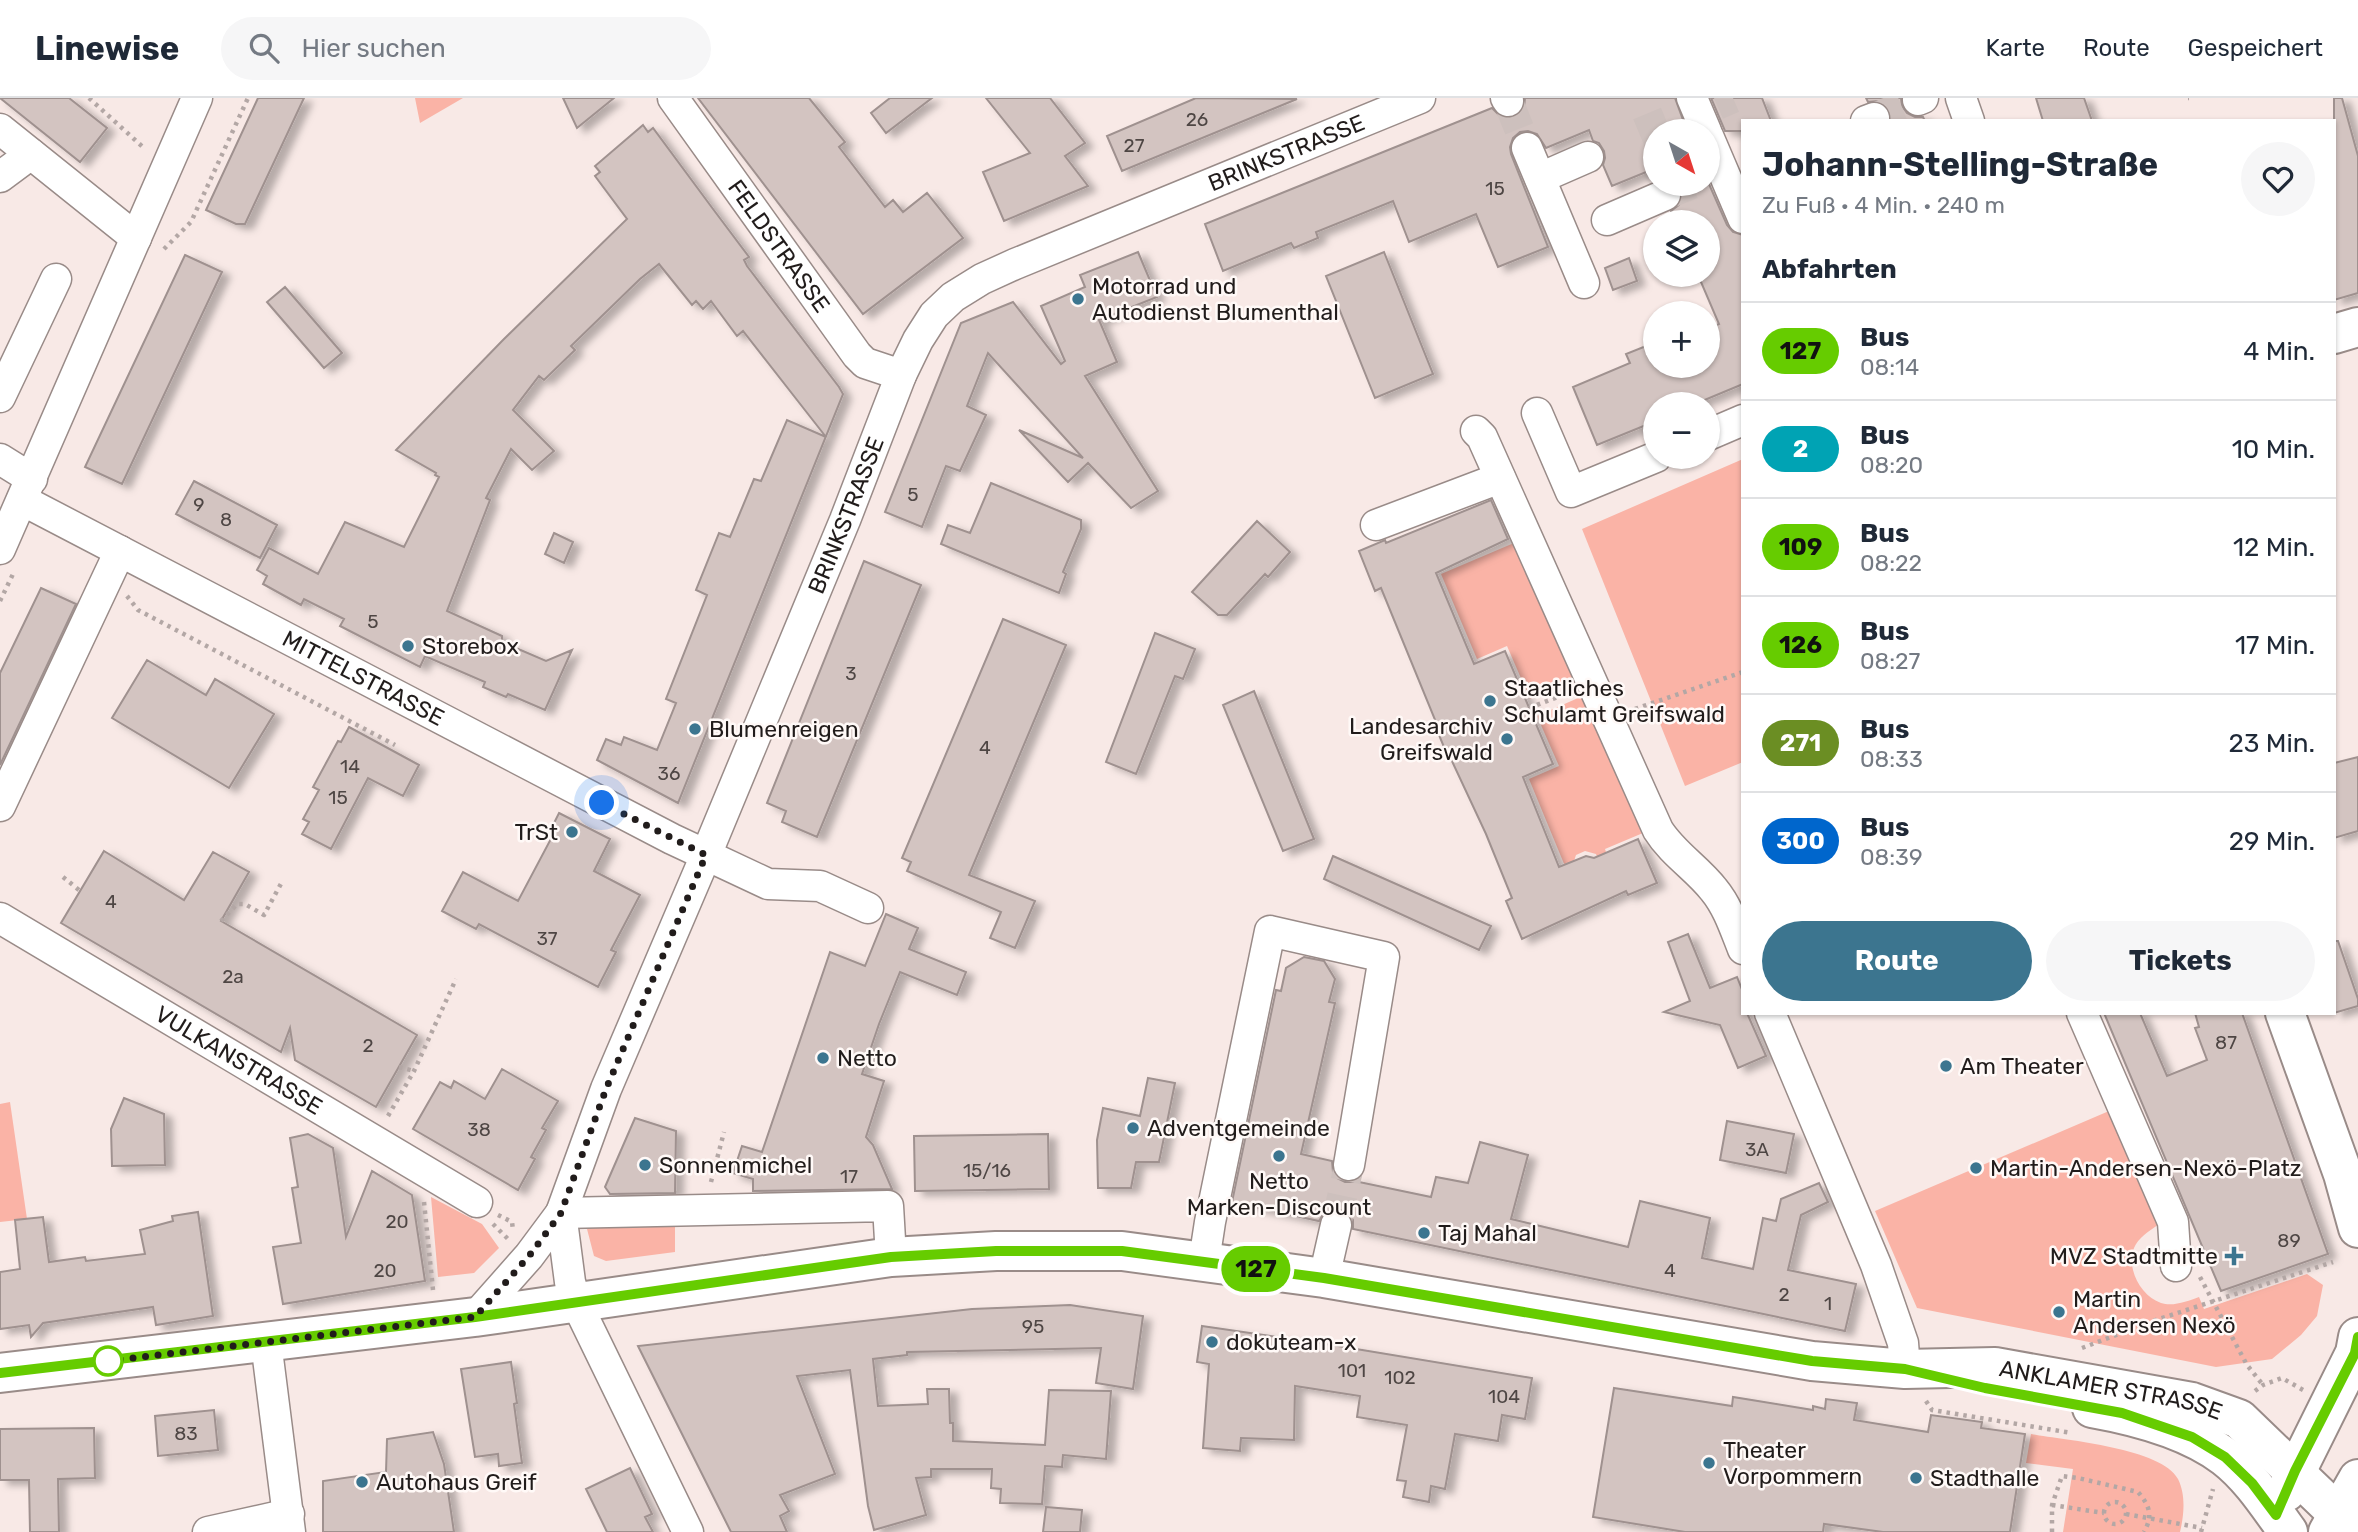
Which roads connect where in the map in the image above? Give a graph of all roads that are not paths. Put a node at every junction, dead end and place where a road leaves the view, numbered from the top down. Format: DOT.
graph roads {
  1 [pos="197,98"];
  2 [pos="673,98"];
  3 [pos="1420,98"];
  4 [pos="1961,98"];
  5 [pos="1968,119"];
  6 [pos="0,129"];
  7 [pos="1527,148"];
  8 [pos="31,154"];
  9 [pos="1588,157"];
  10 [pos="0,177"];
  11 [pos="1539,177"];
  12 [pos="1720,182"];
  13 [pos="1663,196"];
  14 [pos="1741,215"];
  15 [pos="1608,220"];
  16 [pos="136,238"];
  17 [pos="57,279"];
  18 [pos="1584,283"];
  19 [pos="2358,327"];
  20 [pos="2336,333"];
  21 [pos="901,375"];
  22 [pos="0,397"];
  23 [pos="1536,412"];
  24 [pos="1741,421"];
  25 [pos="1720,430"];
  26 [pos="1476,431"];
  27 [pos="0,459"];
  28 [pos="1643,462"];
  29 [pos="1500,478"];
  30 [pos="27,490"];
  31 [pos="1376,525"];
  32 [pos="0,548"];
  33 [pos="114,562"];
  34 [pos="0,806"];
  35 [pos="706,855"];
  36 [pos="1734,903"];
  37 [pos="868,908"];
  38 [pos="0,918"];
  39 [pos="1741,939"];
  40 [pos="1771,1015"];
  41 [pos="2083,1015"];
  42 [pos="2286,1015"];
  43 [pos="1349,1165"];
  44 [pos="478,1202"];
  45 [pos="561,1213"];
  46 [pos="1336,1225"];
  47 [pos="2358,1228"];
  48 [pos="891,1257"];
  49 [pos="1204,1261"];
  50 [pos="2186,1267"];
  51 [pos="1324,1278"];
  52 [pos="576,1302"];
  53 [pos="475,1317"];
  54 [pos="2358,1337"];
  55 [pos="266,1342"];
  56 [pos="1905,1369"];
  57 [pos="0,1373"];
  58 [pos="2295,1471"];
  59 [pos="2358,1479"];
  60 [pos="289,1523"];
  61 [pos="2277,1526"];
  62 [pos="2339,1526"];
  63 [pos="208,1532"];
  64 [pos="688,1532"];
  1 -- 16 [label="street"];
  2 -- 21 [label="street, FELDSTRASSE"];
  3 -- 21 [label="street, BRINKSTRASSE"];
  4 -- 5 [label="street"];
  6 -- 8 [label="street"];
  7 -- 11 [label="street"];
  8 -- 10 [label="street"];
  8 -- 16 [label="street"];
  9 -- 11 [label="street"];
  11 -- 18 [label="street"];
  12 -- 14 [label="street"];
  13 -- 15 [label="street"];
  16 -- 30 [label="street"];
  17 -- 22 [label="street"];
  19 -- 20 [label="main road"];
  21 -- 35 [label="street, BRINKSTRASSE"];
  23 -- 28 [label="street"];
  24 -- 25 [label="street"];
  26 -- 29 [label="street"];
  27 -- 30 [label="street, MITTELSTRASSE"];
  29 -- 31 [label="street"];
  29 -- 36 [label="street"];
  30 -- 32 [label="street"];
  30 -- 33 [label="street, MITTELSTRASSE"];
  33 -- 34 [label="street"];
  33 -- 35 [label="street, MITTELSTRASSE"];
  35 -- 37 [label="street, MITTELSTRASSE"];
  35 -- 45 [label="street, BRINKSTRASSE"];
  36 -- 39 [label="street"];
  38 -- 44 [label="street, VULKANSTRASSE"];
  40 -- 56 [label="street"];
  41 -- 50 [label="street"];
  42 -- 47 [label="main road"];
  43 -- 49 [label="street"];
  45 -- 48 [label="street"];
  45 -- 52 [label="street, BRINKSTRASSE"];
  45 -- 53 [label="street, BRINKSTRASSE"];
  46 -- 51 [label="street"];
  48 -- 49 [label="main road, ANKLAMER STRASSE"];
  48 -- 52 [label="main road, ANKLAMER STRASSE"];
  49 -- 51 [label="main road, ANKLAMER STRASSE"];
  51 -- 56 [label="main road, ANKLAMER STRASSE"];
  52 -- 53 [label="main road, ANKLAMER STRASSE"];
  52 -- 64 [label="street, BRINKSTRASSE"];
  53 -- 55 [label="main road, ANKLAMER STRASSE"];
  54 -- 58 [label="main road"];
  55 -- 57 [label="main road, ANKLAMER STRASSE"];
  55 -- 60 [label="street"];
  56 -- 58 [label="main road, ANKLAMER STRASSE"];
  56 -- 61 [label="main road, ANKLAMER STRASSE"];
  58 -- 61 [label="main road"];
  58 -- 62 [label="main road, ANKLAMER STRASSE"];
  59 -- 62 [label="main road"];
  60 -- 63 [label="street"];
}
